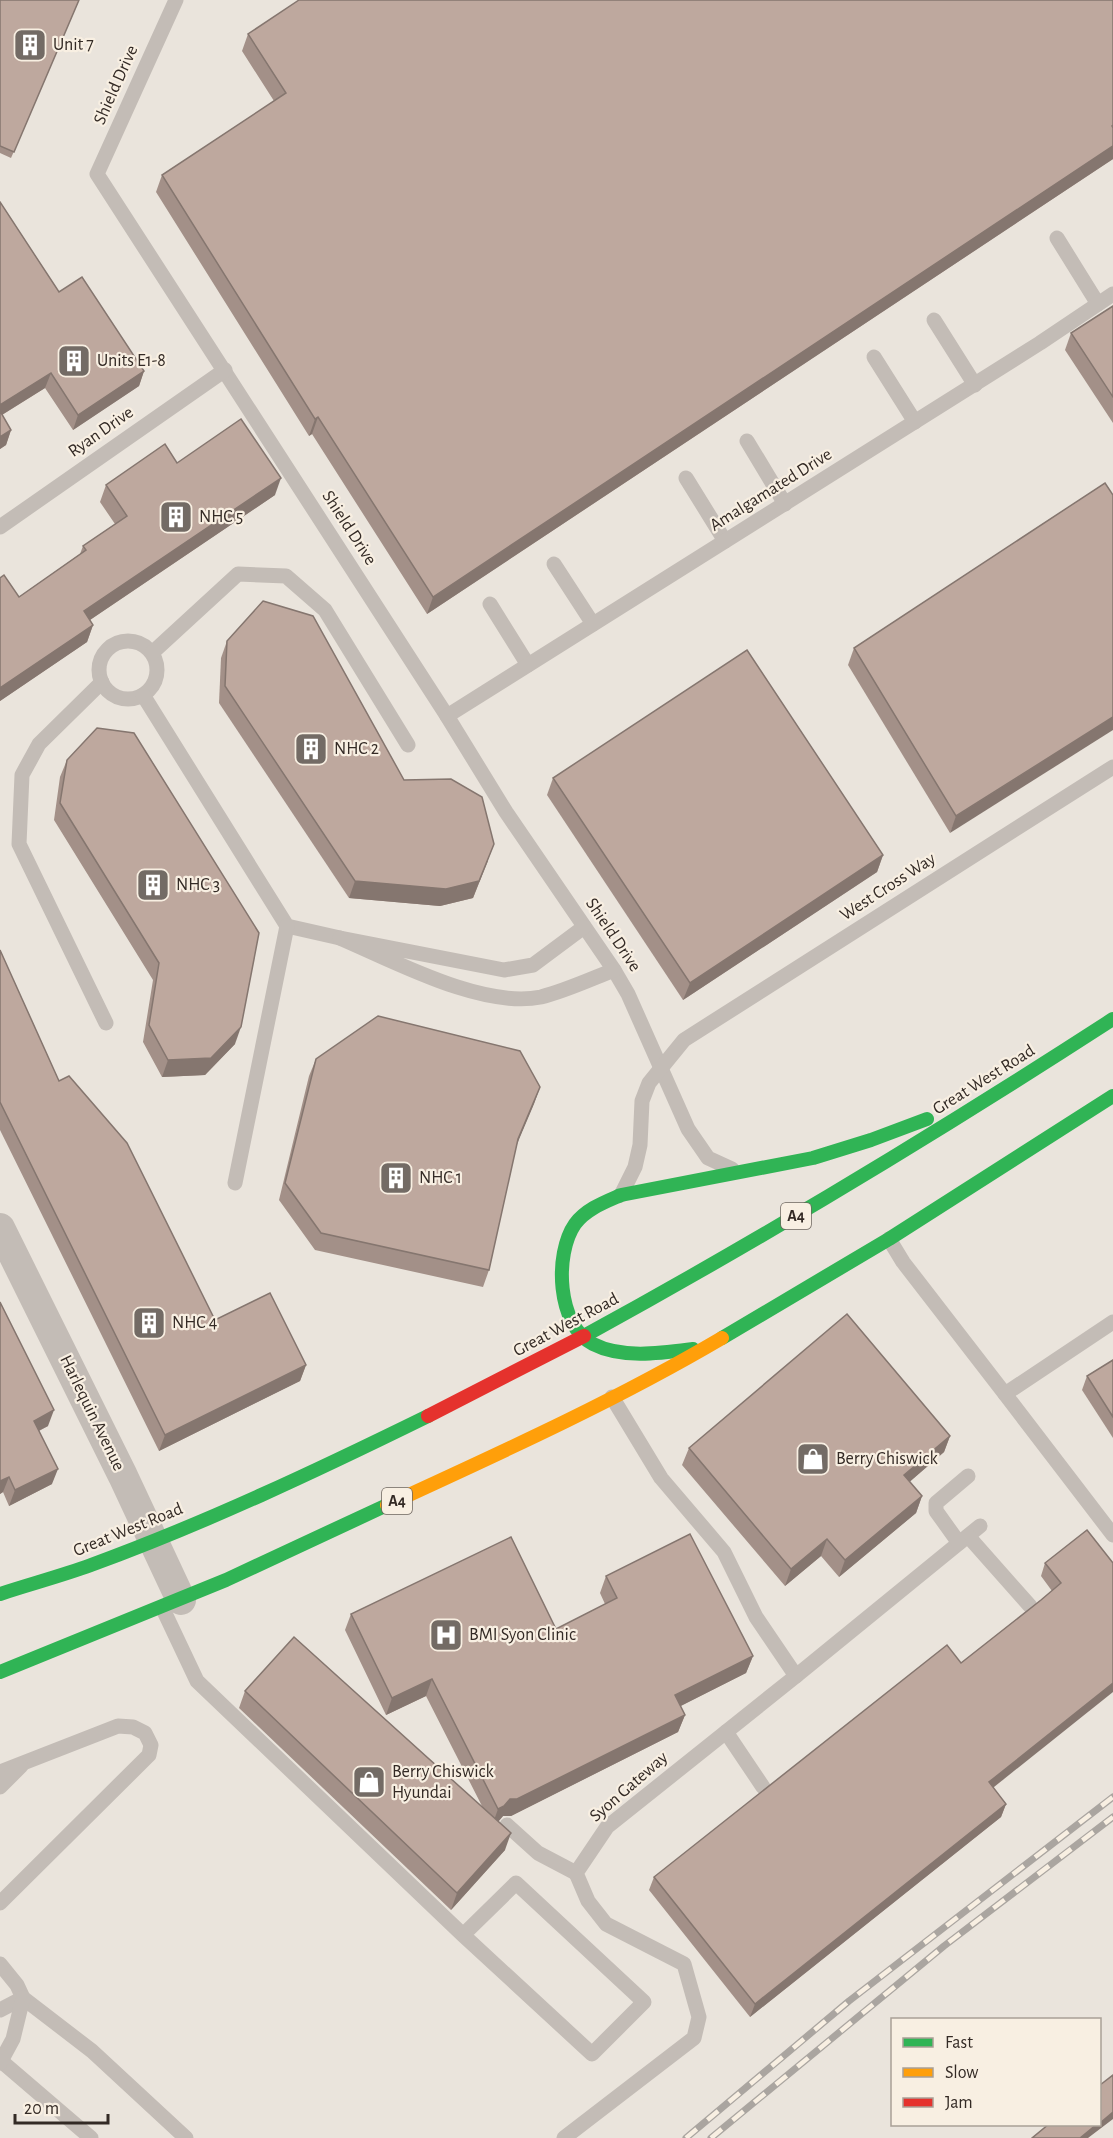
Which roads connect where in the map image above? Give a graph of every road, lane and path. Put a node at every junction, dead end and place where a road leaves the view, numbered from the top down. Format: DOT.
graph roads {
  1 [pos="176,0"];
  2 [pos="1057,237"];
  3 [pos="1113,294"];
  4 [pos="1098,304"];
  5 [pos="934,320"];
  6 [pos="874,357"];
  7 [pos="225,370"];
  8 [pos="975,385"];
  9 [pos="915,422"];
  10 [pos="747,441"];
  11 [pos="686,478"];
  12 [pos="785,504"];
  13 [pos="0,527"];
  14 [pos="725,541"];
  15 [pos="554,564"];
  16 [pos="490,604"];
  17 [pos="593,624"];
  18 [pos="153,653"];
  19 [pos="528,665"];
  20 [pos="102,682"];
  21 [pos="143,695"];
  22 [pos="447,716"];
  23 [pos="408,745"];
  24 [pos="1113,767"];
  25 [pos="287,926"];
  26 [pos="584,927"];
  27 [pos="340,938"];
  28 [pos="614,970"];
  29 [pos="1113,1019"];
  30 [pos="106,1023"];
  31 [pos="660,1069"];
  32 [pos="1006,1089"];
  33 [pos="1113,1096"];
  34 [pos="741,1173"];
  35 [pos="235,1183"];
  36 [pos="621,1195"];
  37 [pos="0,1228"];
  38 [pos="889,1239"];
  39 [pos="1113,1322"];
  40 [pos="583,1338"];
  41 [pos="715,1342"];
  42 [pos="1005,1394"];
  43 [pos="612,1397"];
  44 [pos="968,1476"];
  45 [pos="969,1535"];
  46 [pos="1113,1535"];
  47 [pos="153,1542"];
  48 [pos="0,1594"];
  49 [pos="172,1603"];
  50 [pos="1030,1606"];
  51 [pos="0,1672"];
  52 [pos="796,1676"];
  53 [pos="726,1732"];
  54 [pos="25,1762"];
  55 [pos="0,1772"];
  56 [pos="763,1787"];
  57 [pos="0,1788"];
  58 [pos="507,1826"];
  59 [pos="576,1873"];
  60 [pos="0,1903"];
  61 [pos="463,1935"];
  62 [pos="0,1964"];
  63 [pos="23,1998"];
  64 [pos="0,2010"];
  65 [pos="1,2062"];
  66 [pos="91,2138"];
  67 [pos="186,2138"];
  68 [pos="564,2138"];
  1 -- 7 [label="lane, Shield Drive"];
  2 -- 4 [label="lane"];
  3 -- 4 [label="lane, Amalgamated Drive"];
  4 -- 8 [label="lane, Amalgamated Drive"];
  5 -- 8 [label="lane"];
  6 -- 9 [label="lane"];
  7 -- 13 [label="lane, Ryan Drive"];
  7 -- 22 [label="lane, Shield Drive"];
  8 -- 9 [label="lane, Amalgamated Drive"];
  9 -- 12 [label="lane, Amalgamated Drive"];
  10 -- 12 [label="lane"];
  11 -- 14 [label="lane"];
  12 -- 14 [label="lane, Amalgamated Drive"];
  14 -- 17 [label="lane, Amalgamated Drive"];
  15 -- 17 [label="lane"];
  16 -- 19 [label="lane"];
  17 -- 19 [label="lane, Amalgamated Drive"];
  18 -- 20 [label="lane"];
  18 -- 21 [label="lane"];
  18 -- 23 [label="lane"];
  19 -- 22 [label="lane, Amalgamated Drive"];
  20 -- 21 [label="lane"];
  20 -- 30 [label="lane"];
  21 -- 25 [label="lane"];
  22 -- 26 [label="lane, Shield Drive"];
  24 -- 31 [label="lane, West Cross Way"];
  25 -- 27 [label="lane"];
  25 -- 35 [label="lane"];
  26 -- 27 [label="lane"];
  26 -- 28 [label="lane, Shield Drive"];
  27 -- 28 [label="lane"];
  28 -- 31 [label="lane, Shield Drive"];
  29 -- 32 [label="highway, Great West Road / A4"];
  31 -- 34 [label="lane, Shield Drive"];
  31 -- 36 [label="lane, West Cross Way"];
  32 -- 34 [label="highway"];
  32 -- 40 [label="highway, Great West Road / A4"];
  33 -- 38 [label="highway, A4"];
  34 -- 36 [label="highway"];
  36 -- 40 [label="highway"];
  37 -- 47 [label="street, Harlequin Avenue"];
  38 -- 41 [label="highway, A4"];
  38 -- 42 [label="lane"];
  39 -- 42 [label="lane"];
  40 -- 41 [label="highway"];
  40 -- 47 [label="highway, Great West Road / A4"];
  41 -- 43 [label="highway, A4"];
  42 -- 46 [label="lane"];
  43 -- 49 [label="highway, A4"];
  43 -- 52 [label="lane"];
  44 -- 45 [label="lane"];
  45 -- 50 [label="lane"];
  45 -- 52 [label="lane, Syon Gateway"];
  47 -- 48 [label="highway, Great West Road / A4"];
  47 -- 49 [label="street, Harlequin Avenue"];
  49 -- 51 [label="highway, A4"];
  49 -- 61 [label="lane"];
  52 -- 53 [label="lane, Syon Gateway"];
  53 -- 56 [label="lane"];
  53 -- 59 [label="lane, Syon Gateway"];
  54 -- 55 [label="lane"];
  54 -- 57 [label="lane"];
  54 -- 60 [label="lane"];
  58 -- 59 [label="lane"];
  59 -- 68 [label="lane"];
  61 -- 61 [label="lane"];
  62 -- 63 [label="lane"];
  63 -- 64 [label="lane"];
  63 -- 65 [label="lane"];
  63 -- 67 [label="lane"];
  65 -- 66 [label="lane"];
}
